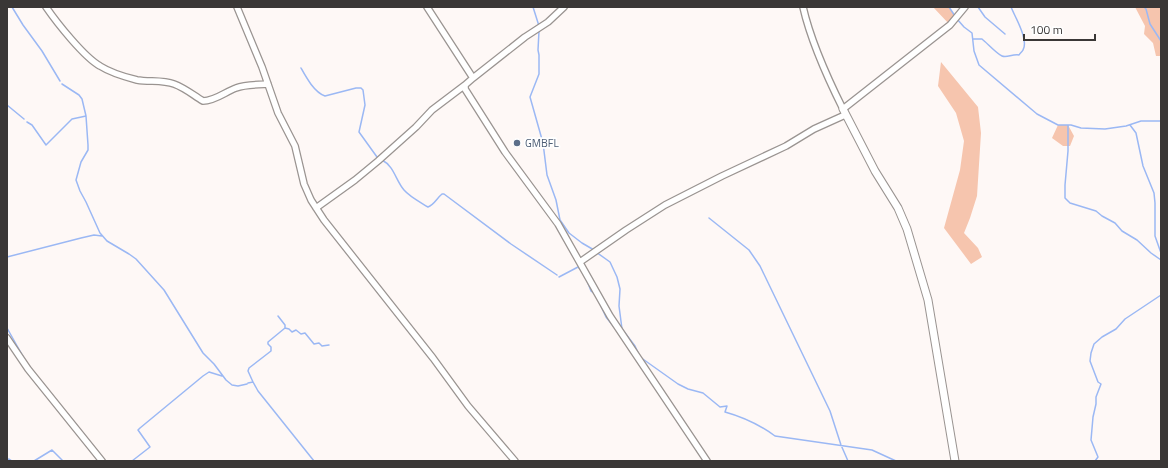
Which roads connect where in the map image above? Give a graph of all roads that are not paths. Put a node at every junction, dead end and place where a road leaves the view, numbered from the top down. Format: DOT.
graph roads {
  1 [pos="46,7"];
  2 [pos="237,7"];
  3 [pos="427,7"];
  4 [pos="564,7"];
  5 [pos="803,7"];
  6 [pos="965,7"];
  7 [pos="473,78"];
  8 [pos="268,84"];
  9 [pos="465,85"];
  10 [pos="844,112"];
  11 [pos="316,208"];
  12 [pos="580,262"];
  13 [pos="7,338"];
  14 [pos="102,461"];
  15 [pos="515,461"];
  16 [pos="707,461"];
  17 [pos="955,461"];
  1 -- 8 [label="street"];
  2 -- 8 [label="street"];
  3 -- 7 [label="street"];
  4 -- 7 [label="street"];
  5 -- 10 [label="street"];
  6 -- 10 [label="street"];
  7 -- 9 [label="street"];
  8 -- 11 [label="street"];
  9 -- 11 [label="street"];
  9 -- 12 [label="street"];
  10 -- 12 [label="street"];
  10 -- 17 [label="street"];
  11 -- 15 [label="street"];
  12 -- 16 [label="street"];
  13 -- 14 [label="street"];
}
